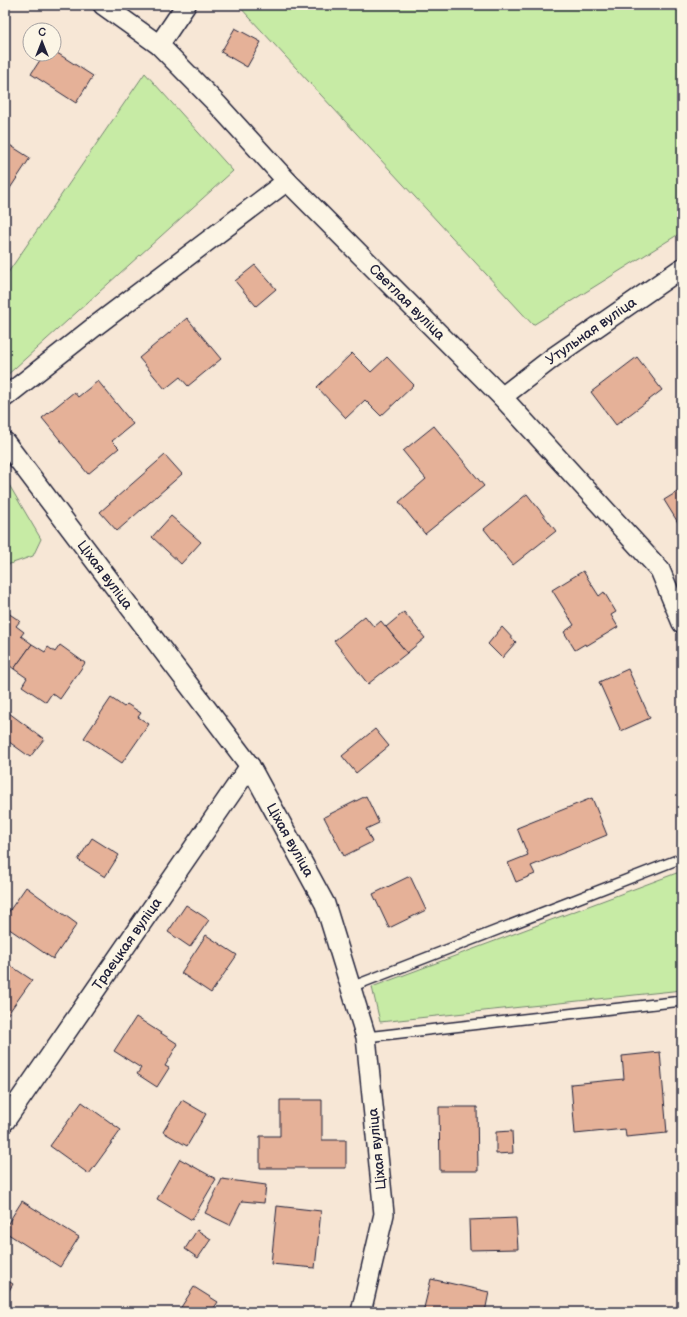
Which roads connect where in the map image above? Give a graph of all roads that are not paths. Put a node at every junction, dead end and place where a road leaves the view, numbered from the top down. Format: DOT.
graph roads {
  1 [pos="103,5"];
  2 [pos="186,5"];
  3 [pos="159,45"];
  4 [pos="287,181"];
  5 [pos="682,268"];
  6 [pos="5,397"];
  7 [pos="502,397"];
  8 [pos="5,442"];
  9 [pos="682,623"];
  10 [pos="250,766"];
  11 [pos="682,858"];
  12 [pos="351,987"];
  13 [pos="682,1001"];
  14 [pos="366,1037"];
  15 [pos="5,1121"];
  16 [pos="361,1312"];
  1 -- 3 [label="street, Светлая вуліца"];
  2 -- 3 [label="street"];
  3 -- 4 [label="street, Светлая вуліца"];
  4 -- 6 [label="street"];
  4 -- 7 [label="street, Светлая вуліца"];
  5 -- 7 [label="street, Утульная вуліца"];
  7 -- 9 [label="street, Светлая вуліца"];
  8 -- 10 [label="street, Ціхая вуліца"];
  10 -- 12 [label="street, Ціхая вуліца"];
  10 -- 15 [label="street, Траецкая вуліца"];
  11 -- 12 [label="lane"];
  12 -- 14 [label="street, Ціхая вуліца"];
  13 -- 14 [label="lane"];
  14 -- 16 [label="street, Ціхая вуліца"];
}
